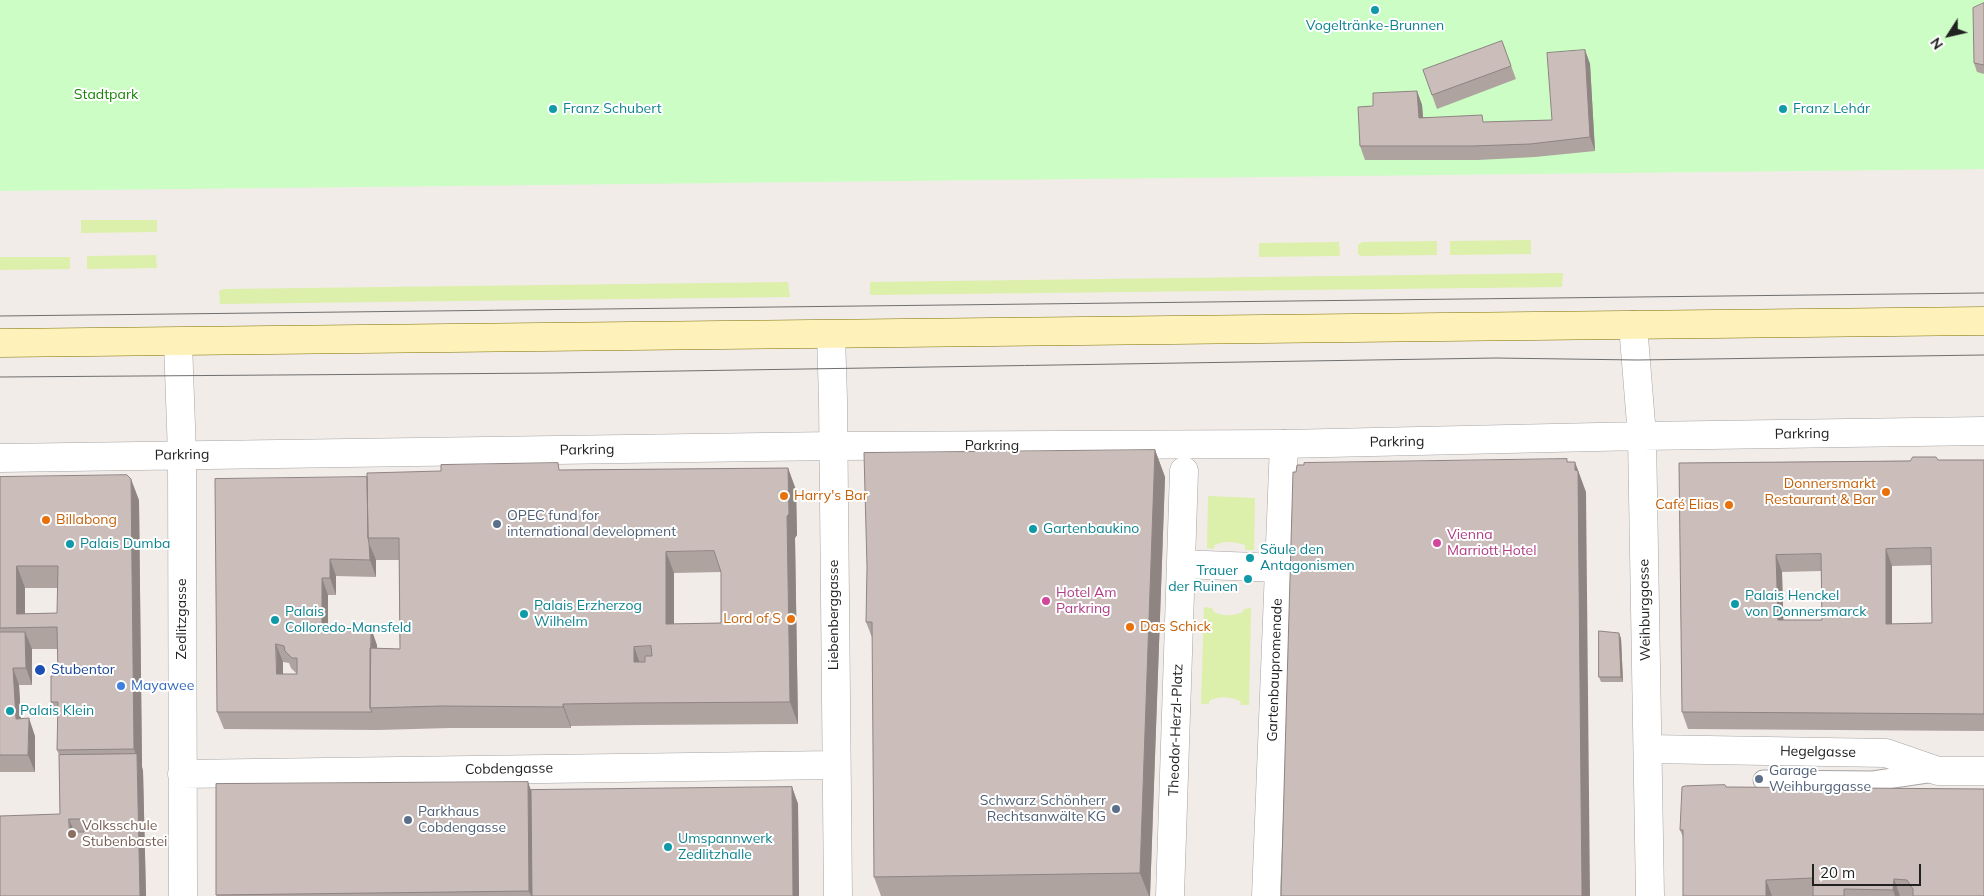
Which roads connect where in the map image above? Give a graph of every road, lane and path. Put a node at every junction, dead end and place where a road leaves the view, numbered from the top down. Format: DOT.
graph roads {
  1 [pos="1984,320"];
  2 [pos="1633,325"];
  3 [pos="831,335"];
  4 [pos="178,342"];
  5 [pos="0,343"];
  6 [pos="1984,431"];
  7 [pos="1642,436"];
  8 [pos="1284,444"];
  9 [pos="833,446"];
  10 [pos="182,455"];
  11 [pos="0,458"];
  12 [pos="1184,471"];
  13 [pos="1181,564"];
  14 [pos="1279,568"];
  15 [pos="1648,749"];
  16 [pos="835,765"];
  17 [pos="1938,771"];
  18 [pos="1984,771"];
  19 [pos="182,774"];
  20 [pos="1763,780"];
  21 [pos="183,896"];
  22 [pos="838,896"];
  23 [pos="1170,896"];
  24 [pos="1266,896"];
  25 [pos="1650,896"];
  1 -- 2 [label="main road"];
  2 -- 3 [label="main road"];
  2 -- 7 [label="street, Weihburggasse"];
  3 -- 4 [label="main road"];
  3 -- 9 [label="street, Liebenberggasse"];
  4 -- 5 [label="main road"];
  4 -- 10 [label="street, Zedlitzgasse"];
  6 -- 7 [label="street, Parkring"];
  7 -- 8 [label="street, Parkring"];
  7 -- 15 [label="street, Weihburggasse"];
  8 -- 9 [label="street, Parkring"];
  8 -- 14 [label="street, Gartenbaupromenade"];
  9 -- 10 [label="street, Parkring"];
  9 -- 16 [label="street, Liebenberggasse"];
  10 -- 11 [label="street, Parkring"];
  10 -- 19 [label="street, Zedlitzgasse"];
  12 -- 13 [label="street, Theodor-Herzl-Platz"];
  13 -- 14 [label="street"];
  13 -- 23 [label="street, Theodor-Herzl-Platz"];
  14 -- 24 [label="street, Gartenbaupromenade"];
  15 -- 17 [label="street, Hegelgasse"];
  15 -- 25 [label="street, Weihburggasse"];
  16 -- 19 [label="street, Cobdengasse"];
  16 -- 22 [label="street, Liebenberggasse"];
  17 -- 18 [label="street, Hegelgasse"];
  17 -- 20 [label="lane"];
  19 -- 21 [label="street, Zedlitzgasse"];
}
